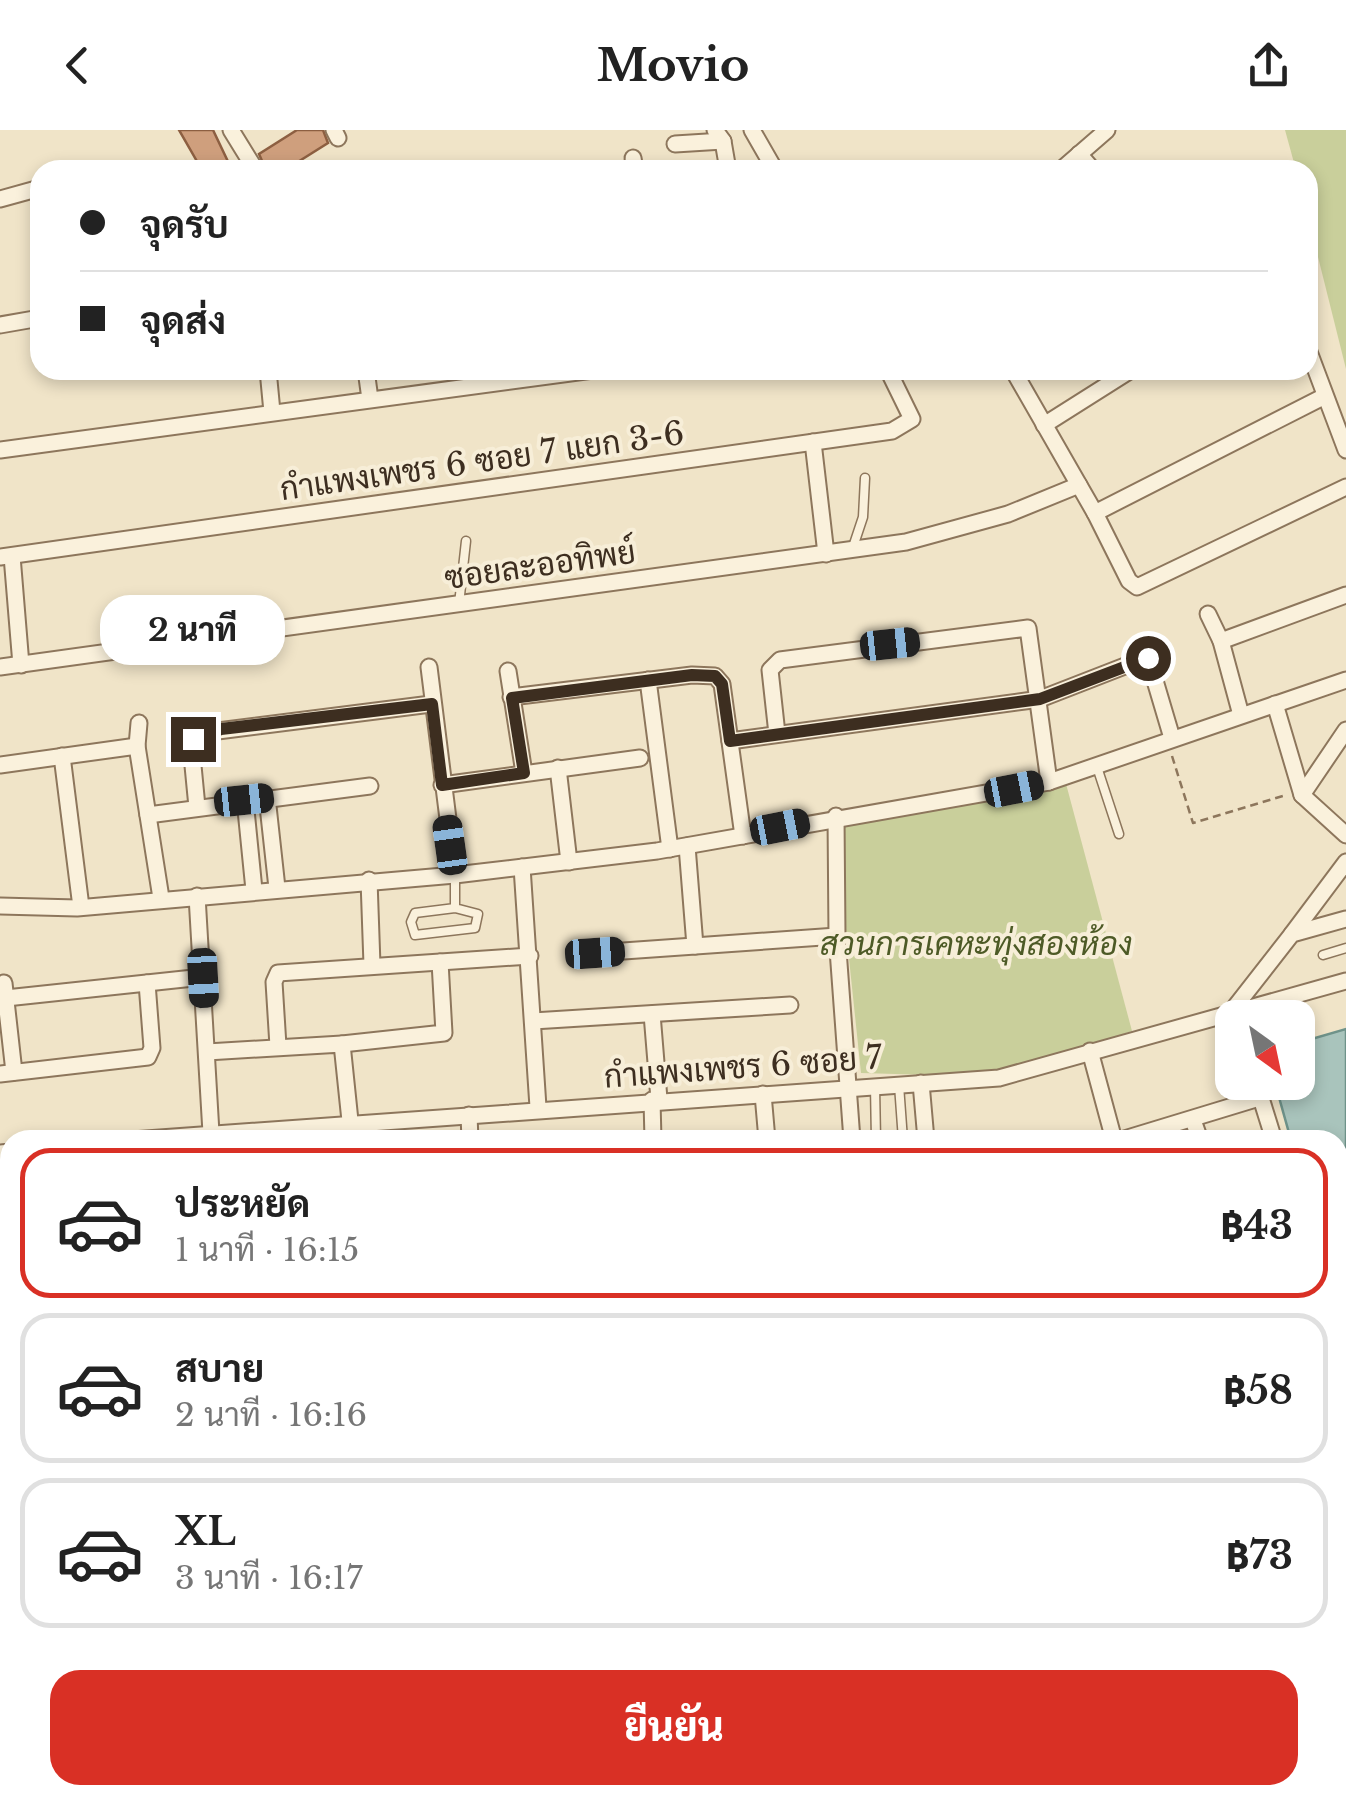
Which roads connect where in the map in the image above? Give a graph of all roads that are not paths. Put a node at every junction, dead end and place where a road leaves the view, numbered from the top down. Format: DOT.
graph roads {
  1 [pos="253,130"];
  2 [pos="752,130"];
  3 [pos="1107,130"];
  4 [pos="234,135"];
  5 [pos="719,136"];
  6 [pos="675,144"];
  7 [pos="1079,154"];
  8 [pos="249,160"];
  9 [pos="768,160"];
  10 [pos="1072,160"];
  11 [pos="1084,160"];
  12 [pos="30,191"];
  13 [pos="0,199"];
  14 [pos="30,320"];
  15 [pos="0,325"];
  16 [pos="269,380"];
  17 [pos="367,380"];
  18 [pos="458,380"];
  19 [pos="894,380"];
  20 [pos="1018,380"];
  21 [pos="1115,380"];
  22 [pos="1318,380"];
  23 [pos="1323,397"];
  24 [pos="370,398"];
  25 [pos="272,412"];
  26 [pos="1044,425"];
  27 [pos="813,442"];
  28 [pos="0,450"];
  29 [pos="1346,450"];
  30 [pos="865,478"];
  31 [pos="1079,485"];
  32 [pos="1346,487"];
  33 [pos="1095,513"];
  34 [pos="466,541"];
  35 [pos="852,550"];
  36 [pos="826,554"];
  37 [pos="6,557"];
  38 [pos="1346,595"];
  39 [pos="459,604"];
  40 [pos="1208,614"];
  41 [pos="1221,641"];
  42 [pos="21,664"];
  43 [pos="0,667"];
  44 [pos="428,667"];
  45 [pos="508,671"];
  46 [pos="648,680"];
  47 [pos="1346,680"];
  48 [pos="512,698"];
  49 [pos="1040,699"];
  50 [pos="432,704"];
  51 [pos="1275,704"];
  52 [pos="1241,715"];
  53 [pos="139,723"];
  54 [pos="1346,730"];
  55 [pos="777,734"];
  56 [pos="1170,739"];
  57 [pos="730,741"];
  58 [pos="137,746"];
  59 [pos="62,756"];
  60 [pos="640,758"];
  61 [pos="1096,764"];
  62 [pos="0,766"];
  63 [pos="558,768"];
  64 [pos="524,773"];
  65 [pos="1049,782"];
  66 [pos="442,785"];
  67 [pos="370,786"];
  68 [pos="1301,792"];
  69 [pos="267,797"];
  70 [pos="244,800"];
  71 [pos="197,807"];
  72 [pos="148,815"];
  73 [pos="836,816"];
  74 [pos="1120,834"];
  75 [pos="1346,835"];
  76 [pos="743,836"];
  77 [pos="678,848"];
  78 [pos="569,862"];
  79 [pos="1346,862"];
  80 [pos="522,867"];
  81 [pos="454,875"];
  82 [pos="368,880"];
  83 [pos="278,888"];
  84 [pos="254,890"];
  85 [pos="197,896"];
  86 [pos="161,898"];
  87 [pos="0,906"];
  88 [pos="81,908"];
  89 [pos="455,908"];
  90 [pos="1346,919"];
  91 [pos="1292,934"];
  92 [pos="837,936"];
  93 [pos="694,946"];
  94 [pos="1346,948"];
  95 [pos="595,953"];
  96 [pos="1323,954"];
  97 [pos="530,956"];
  98 [pos="440,962"];
  99 [pos="372,965"];
  100 [pos="203,978"];
  101 [pos="1346,981"];
  102 [pos="147,983"];
  103 [pos="1248,1000"];
  104 [pos="1281,1000"];
  105 [pos="790,1005"];
  106 [pos="652,1014"];
  107 [pos="1215,1018"];
  108 [pos="533,1021"];
  109 [pos="342,1044"];
  110 [pos="278,1046"];
  111 [pos="1090,1051"];
  112 [pos="207,1052"];
  113 [pos="7,1073"];
  114 [pos="921,1083"];
  115 [pos="899,1084"];
  116 [pos="875,1086"];
  117 [pos="850,1088"];
  118 [pos="763,1094"];
  119 [pos="656,1099"];
  120 [pos="1236,1100"];
  121 [pos="1261,1100"];
  122 [pos="538,1108"];
  123 [pos="468,1116"];
  124 [pos="1193,1120"];
  125 [pos="211,1130"];
  126 [pos="352,1130"];
  127 [pos="366,1130"];
  128 [pos="469,1130"];
  129 [pos="654,1130"];
  130 [pos="767,1130"];
  131 [pos="852,1130"];
  132 [pos="876,1130"];
  133 [pos="902,1130"];
  134 [pos="925,1130"];
  135 [pos="1114,1130"];
  136 [pos="1155,1130"];
  137 [pos="1196,1130"];
  138 [pos="1271,1130"];
  1 -- 4 [label="street"];
  2 -- 9 [label="street"];
  3 -- 7 [label="street"];
  4 -- 8 [label="street"];
  5 -- 6 [label="street"];
  7 -- 10 [label="street"];
  7 -- 11 [label="street"];
  12 -- 13 [label="street"];
  14 -- 15 [label="street"];
  16 -- 25 [label="street"];
  17 -- 24 [label="street"];
  18 -- 24 [label="street"];
  19 -- 27 [label="street, กำแพงเพชร 6 ซอย 7 แยก 3-6"];
  20 -- 26 [label="street"];
  21 -- 26 [label="street"];
  22 -- 23 [label="street"];
  23 -- 29 [label="street"];
  23 -- 33 [label="street"];
  24 -- 25 [label="street"];
  25 -- 28 [label="street"];
  26 -- 31 [label="street"];
  27 -- 36 [label="street"];
  27 -- 37 [label="street, กำแพงเพชร 6 ซอย 7 แยก 3-6"];
  30 -- 35 [label="lane"];
  31 -- 33 [label="street"];
  31 -- 35 [label="street, ซอยละออทิพย์"];
  32 -- 33 [label="street"];
  34 -- 39 [label="lane"];
  35 -- 36 [label="street, ซอยละออทิพย์"];
  36 -- 39 [label="street, ซอยละออทิพย์"];
  37 -- 42 [label="street"];
  38 -- 41 [label="street"];
  39 -- 42 [label="street, ซอยละออทิพย์"];
  40 -- 41 [label="street"];
  41 -- 52 [label="street"];
  42 -- 43 [label="street, ซอยละออทิพย์"];
  44 -- 50 [label="street"];
  45 -- 48 [label="street"];
  46 -- 48 [label="street"];
  46 -- 57 [label="street"];
  46 -- 77 [label="street"];
  47 -- 51 [label="street"];
  48 -- 64 [label="street"];
  49 -- 55 [label="street"];
  49 -- 55 [label="street"];
  49 -- 56 [label="street"];
  49 -- 65 [label="street"];
  50 -- 66 [label="street"];
  50 -- 71 [label="street"];
  51 -- 52 [label="street"];
  51 -- 68 [label="street"];
  52 -- 56 [label="street"];
  53 -- 58 [label="street"];
  54 -- 68 [label="street"];
  55 -- 57 [label="street"];
  56 -- 61 [label="street"];
  57 -- 76 [label="street"];
  58 -- 59 [label="street"];
  58 -- 72 [label="street"];
  59 -- 62 [label="street"];
  59 -- 88 [label="street"];
  60 -- 63 [label="street"];
  61 -- 65 [label="street"];
  61 -- 74 [label="lane"];
  63 -- 64 [label="street"];
  63 -- 78 [label="street"];
  64 -- 66 [label="street"];
  65 -- 73 [label="street"];
  66 -- 81 [label="street"];
  67 -- 69 [label="street"];
  68 -- 75 [label="street"];
  69 -- 70 [label="street"];
  69 -- 83 [label="street"];
  70 -- 71 [label="street"];
  70 -- 84 [label="street"];
  71 -- 72 [label="street"];
  72 -- 86 [label="street"];
  73 -- 76 [label="street"];
  73 -- 92 [label="street"];
  76 -- 77 [label="street"];
  77 -- 78 [label="street"];
  77 -- 93 [label="street"];
  78 -- 80 [label="street"];
  79 -- 91 [label="street"];
  80 -- 81 [label="street"];
  80 -- 97 [label="street"];
  81 -- 82 [label="street"];
  81 -- 89 [label="lane"];
  82 -- 83 [label="street"];
  82 -- 99 [label="street"];
  83 -- 84 [label="street"];
  84 -- 85 [label="street"];
  85 -- 86 [label="street"];
  85 -- 100 [label="street"];
  86 -- 88 [label="street"];
  87 -- 88 [label="street"];
  89 -- 89 [label="lane"];
  90 -- 91 [label="street"];
  91 -- 103 [label="street"];
  92 -- 93 [label="street"];
  92 -- 117 [label="street"];
  93 -- 95 [label="street"];
  94 -- 96 [label="lane"];
  97 -- 98 [label="street"];
  97 -- 108 [label="street"];
  98 -- 99 [label="street"];
  98 -- 109 [label="street"];
  99 -- 110 [label="street"];
  100 -- 102 [label="street"];
  100 -- 112 [label="street"];
  101 -- 104 [label="street, กำแพงเพชร 6 ซอย 7"];
  102 -- 113 [label="street"];
  102 -- 113 [label="street"];
  105 -- 106 [label="street"];
  106 -- 108 [label="street"];
  106 -- 119 [label="street"];
  107 -- 111 [label="street, กำแพงเพชร 6 ซอย 7"];
  108 -- 122 [label="street"];
  109 -- 110 [label="street"];
  109 -- 126 [label="street"];
  110 -- 112 [label="street"];
  111 -- 114 [label="street, กำแพงเพชร 6 ซอย 7"];
  111 -- 135 [label="street"];
  112 -- 125 [label="street"];
  114 -- 115 [label="street, กำแพงเพชร 6 ซอย 7"];
  114 -- 134 [label="street"];
  115 -- 116 [label="street, กำแพงเพชร 6 ซอย 7"];
  115 -- 133 [label="lane"];
  116 -- 117 [label="street, กำแพงเพชร 6 ซอย 7"];
  116 -- 132 [label="lane"];
  117 -- 118 [label="street, กำแพงเพชร 6 ซอย 7"];
  117 -- 131 [label="street"];
  118 -- 119 [label="street, กำแพงเพชร 6 ซอย 7"];
  118 -- 130 [label="street"];
  119 -- 122 [label="street, กำแพงเพชร 6 ซอย 7"];
  119 -- 129 [label="street"];
  120 -- 124 [label="street"];
  121 -- 138 [label="street"];
  122 -- 123 [label="street, กำแพงเพชร 6 ซอย 7"];
  123 -- 127 [label="street, กำแพงเพชร 6 ซอย 7"];
  123 -- 128 [label="street"];
  124 -- 136 [label="street"];
  124 -- 137 [label="street"];
}
